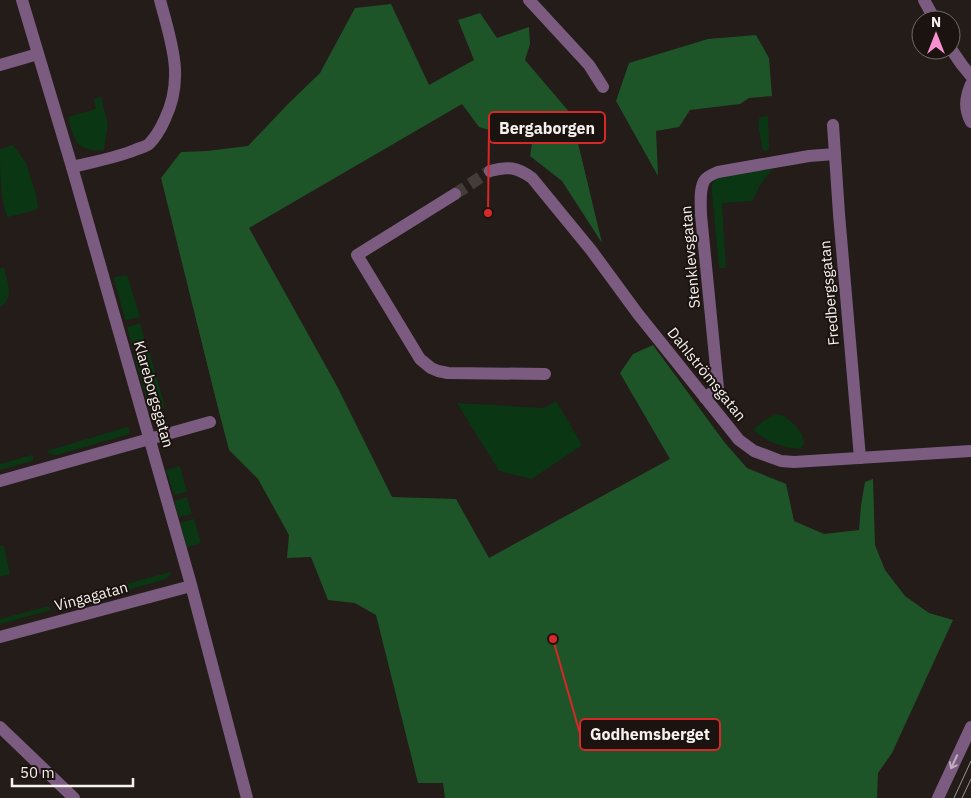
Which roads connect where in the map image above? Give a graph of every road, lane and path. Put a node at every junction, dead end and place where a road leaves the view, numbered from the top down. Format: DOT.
graph roads {
  1 [pos="22,0"];
  2 [pos="160,0"];
  3 [pos="535,1"];
  4 [pos="38,54"];
  5 [pos="959,60"];
  6 [pos="0,65"];
  7 [pos="971,76"];
  8 [pos="971,84"];
  9 [pos="602,87"];
  10 [pos="971,122"];
  11 [pos="833,125"];
  12 [pos="835,154"];
  13 [pos="72,168"];
  14 [pos="490,171"];
  15 [pos="455,194"];
  16 [pos="545,374"];
  17 [pos="705,398"];
  18 [pos="210,422"];
  19 [pos="150,440"];
  20 [pos="971,451"];
  21 [pos="860,458"];
  22 [pos="0,481"];
  23 [pos="191,586"];
  24 [pos="0,637"];
  25 [pos="0,727"];
  26 [pos="971,727"];
  27 [pos="74,798"];
  28 [pos="247,798"];
  29 [pos="938,798"];
  1 -- 4 [label="street, Klareborgsgatan"];
  2 -- 13 [label="street"];
  3 -- 9 [label="street"];
  4 -- 6 [label="street"];
  4 -- 13 [label="street, Klareborgsgatan"];
  5 -- 7 [label="street"];
  8 -- 10 [label="street"];
  11 -- 12 [label="street, Fredbergsgatan"];
  12 -- 17 [label="street, Stenklevsgatan"];
  12 -- 21 [label="street, Fredbergsgatan"];
  13 -- 19 [label="street, Klareborgsgatan"];
  14 -- 17 [label="street, Dahlströmsgatan"];
  15 -- 16 [label="street"];
  17 -- 21 [label="street, Dahlströmsgatan"];
  18 -- 19 [label="street"];
  19 -- 22 [label="street"];
  19 -- 23 [label="street, Klareborgsgatan"];
  20 -- 21 [label="street, Dahlströmsgatan"];
  23 -- 24 [label="street, Vingagatan"];
  23 -- 28 [label="street, Klareborgsgatan"];
  25 -- 27 [label="street"];
  26 -- 29 [label="street, one-way"];
}
